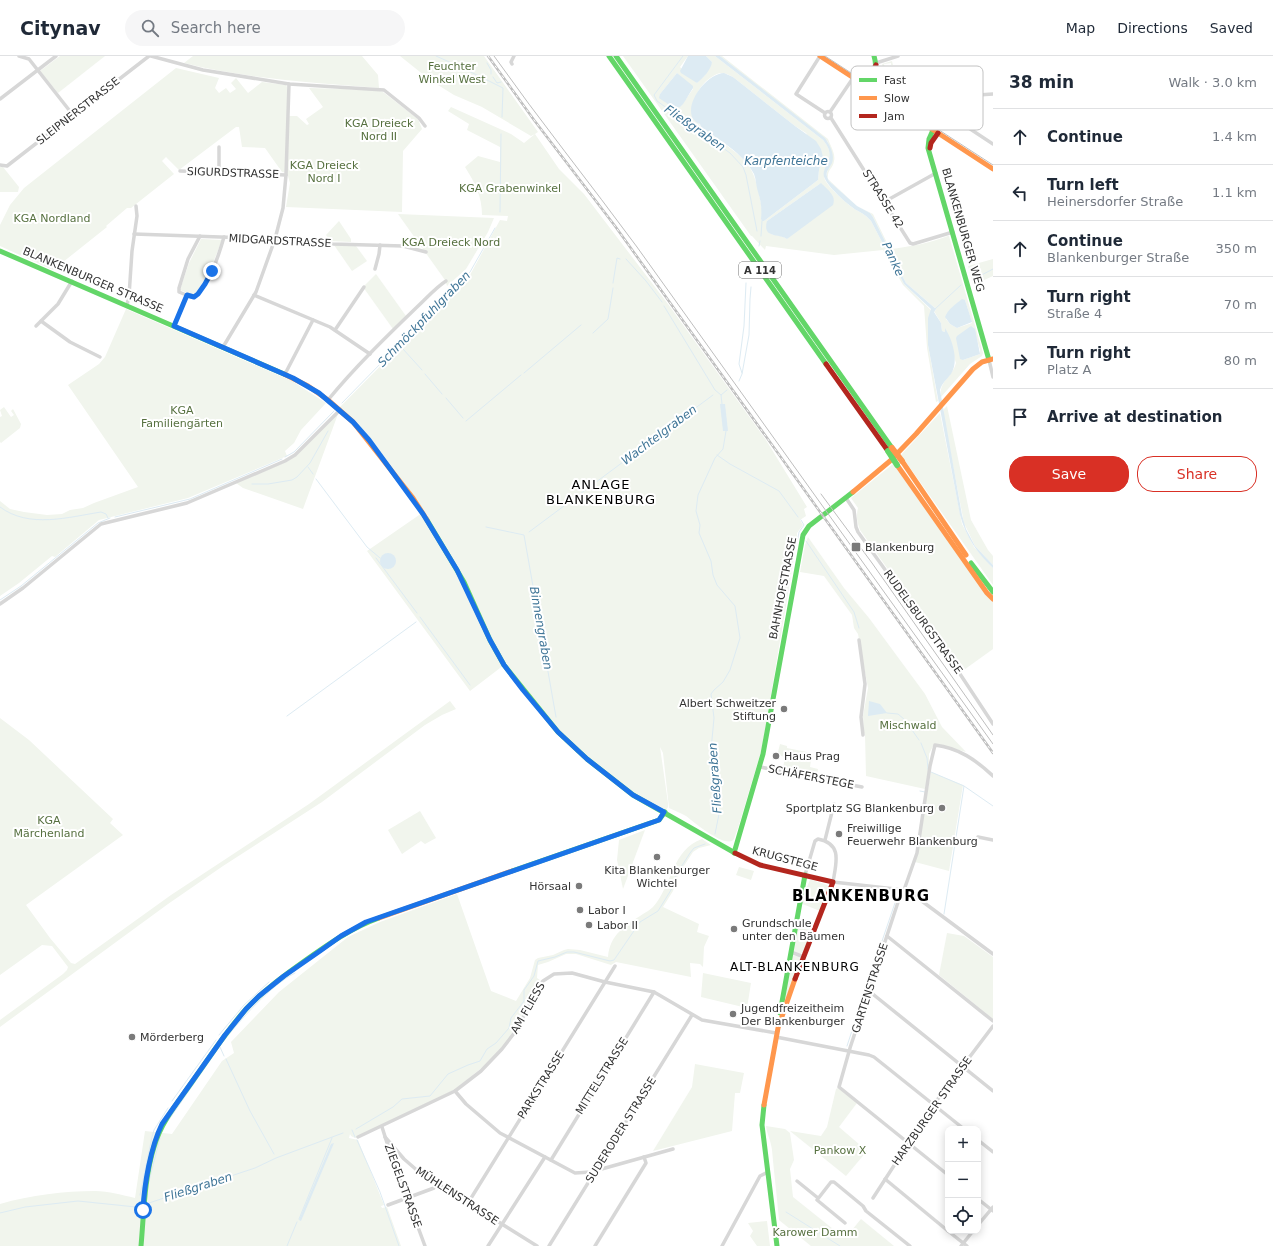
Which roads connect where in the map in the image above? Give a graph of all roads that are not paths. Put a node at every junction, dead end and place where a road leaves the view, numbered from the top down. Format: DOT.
graph roads {
  1 [pos="19,56"];
  2 [pos="56,56"];
  3 [pos="150,56"];
  4 [pos="514,56"];
  5 [pos="609,56"];
  6 [pos="616,56"];
  7 [pos="820,56"];
  8 [pos="874,56"];
  9 [pos="898,56"];
  10 [pos="512,64"];
  11 [pos="876,64"];
  12 [pos="37,70"];
  13 [pos="851,77"];
  14 [pos="851,81"];
  15 [pos="288,84"];
  16 [pos="993,94"];
  17 [pos="983,95"];
  18 [pos="0,99"];
  19 [pos="830,112"];
  20 [pos="825,114"];
  21 [pos="73,115"];
  22 [pos="831,118"];
  23 [pos="425,126"];
  24 [pos="933,130"];
  25 [pos="971,130"];
  26 [pos="936,132"];
  27 [pos="993,144"];
  28 [pos="219,147"];
  29 [pos="0,165"];
  30 [pos="993,169"];
  31 [pos="180,171"];
  32 [pos="219,172"];
  33 [pos="936,173"];
  34 [pos="286,175"];
  35 [pos="884,202"];
  36 [pos="136,206"];
  37 [pos="953,232"];
  38 [pos="134,234"];
  39 [pos="200,236"];
  40 [pos="224,237"];
  41 [pos="275,239"];
  42 [pos="380,245"];
  43 [pos="0,250"];
  44 [pos="426,252"];
  45 [pos="375,269"];
  46 [pos="446,281"];
  47 [pos="72,282"];
  48 [pos="364,287"];
  49 [pos="187,295"];
  50 [pos="254,295"];
  51 [pos="127,305"];
  52 [pos="313,320"];
  53 [pos="41,321"];
  54 [pos="36,326"];
  55 [pos="174,326"];
  56 [pos="335,330"];
  57 [pos="223,347"];
  58 [pos="370,354"];
  59 [pos="100,357"];
  60 [pos="991,359"];
  61 [pos="285,374"];
  62 [pos="993,377"];
  63 [pos="328,400"];
  64 [pos="340,409"];
  65 [pos="890,450"];
  66 [pos="900,463"];
  67 [pos="846,498"];
  68 [pos="993,592"];
  69 [pos="993,599"];
  70 [pos="0,604"];
  71 [pos="858,640"];
  72 [pos="993,724"];
  73 [pos="863,734"];
  74 [pos="760,767"];
  75 [pos="993,776"];
  76 [pos="862,787"];
  77 [pos="834,804"];
  78 [pos="664,812"];
  79 [pos="978,837"];
  80 [pos="825,840"];
  81 [pos="993,840"];
  82 [pos="734,853"];
  83 [pos="805,875"];
  84 [pos="832,882"];
  85 [pos="903,890"];
  86 [pos="887,936"];
  87 [pos="791,952"];
  88 [pos="993,954"];
  89 [pos="804,957"];
  90 [pos="615,966"];
  91 [pos="604,982"];
  92 [pos="869,991"];
  93 [pos="654,992"];
  94 [pos="692,1015"];
  95 [pos="993,1021"];
  96 [pos="780,1022"];
  97 [pos="993,1026"];
  98 [pos="776,1035"];
  99 [pos="850,1051"];
  100 [pos="962,1066"];
  101 [pos="455,1091"];
  102 [pos="993,1091"];
  103 [pos="934,1104"];
  104 [pos="960,1126"];
  105 [pos="382,1127"];
  106 [pos="358,1137"];
  107 [pos="385,1137"];
  108 [pos="508,1137"];
  109 [pos="981,1142"];
  110 [pos="909,1143"];
  111 [pos="673,1149"];
  112 [pos="993,1152"];
  113 [pos="545,1157"];
  114 [pos="644,1157"];
  115 [pos="551,1160"];
  116 [pos="596,1170"];
  117 [pos="768,1172"];
  118 [pos="945,1173"];
  119 [pos="885,1179"];
  120 [pos="797,1181"];
  121 [pos="437,1184"];
  122 [pos="407,1198"];
  123 [pos="818,1198"];
  124 [pos="873,1198"];
  125 [pos="981,1201"];
  126 [pos="468,1203"];
  127 [pos="388,1205"];
  128 [pos="992,1209"];
  129 [pos="981,1222"];
  130 [pos="845,1223"];
  131 [pos="502,1225"];
  132 [pos="945,1229"];
  133 [pos="951,1234"];
  134 [pos="971,1234"];
  135 [pos="964,1245"];
  136 [pos="141,1246"];
  137 [pos="425,1246"];
  138 [pos="488,1246"];
  139 [pos="537,1246"];
  140 [pos="550,1246"];
  141 [pos="595,1246"];
  142 [pos="722,1246"];
  143 [pos="777,1246"];
  144 [pos="910,1246"];
  1 -- 12 [label="street"];
  2 -- 12 [label="street"];
  3 -- 15 [label="street"];
  3 -- 21 [label="street, SLEIPNERSTRASSE"];
  4 -- 10 [label="street"];
  5 -- 65 [label="main road, A 114"];
  6 -- 65 [label="main road, A 114"];
  7 -- 13 [label="main road"];
  7 -- 20 [label="street"];
  8 -- 11 [label="main road"];
  9 -- 11 [label="street"];
  12 -- 18 [label="street"];
  12 -- 21 [label="street"];
  14 -- 19 [label="street"];
  15 -- 23 [label="street"];
  15 -- 34 [label="street"];
  16 -- 17 [label="street"];
  19 -- 20 [label="street"];
  19 -- 22 [label="street"];
  20 -- 22 [label="street"];
  21 -- 29 [label="street, SLEIPNERSTRASSE"];
  22 -- 35 [label="street, STRASSE 42"];
  24 -- 26 [label="main road"];
  25 -- 27 [label="street"];
  26 -- 30 [label="main road"];
  26 -- 33 [label="main road, BLANKENBURGER WEG"];
  28 -- 32 [label="street"];
  31 -- 32 [label="street, SIGURDSTRASSE"];
  32 -- 34 [label="street, SIGURDSTRASSE"];
  33 -- 35 [label="street"];
  33 -- 37 [label="main road, BLANKENBURGER WEG"];
  34 -- 41 [label="street"];
  35 -- 37 [label="street, STRASSE 42"];
  36 -- 38 [label="street"];
  37 -- 60 [label="main road, BLANKENBURGER WEG"];
  38 -- 39 [label="street, MIDGARDSTRASSE"];
  38 -- 51 [label="street"];
  39 -- 40 [label="street, MIDGARDSTRASSE"];
  39 -- 49 [label="street"];
  40 -- 41 [label="street, MIDGARDSTRASSE"];
  40 -- 49 [label="street"];
  41 -- 42 [label="street, MIDGARDSTRASSE"];
  41 -- 50 [label="street"];
  42 -- 44 [label="street, MIDGARDSTRASSE"];
  42 -- 45 [label="street"];
  43 -- 47 [label="main road, BLANKENBURGER STRASSE"];
  46 -- 58 [label="street"];
  47 -- 51 [label="main road, BLANKENBURGER STRASSE"];
  47 -- 53 [label="street"];
  48 -- 56 [label="street"];
  49 -- 55 [label="street"];
  50 -- 52 [label="street"];
  50 -- 57 [label="street"];
  51 -- 55 [label="main road, BLANKENBURGER STRASSE"];
  52 -- 56 [label="street"];
  52 -- 61 [label="street"];
  53 -- 54 [label="street"];
  53 -- 59 [label="street"];
  55 -- 57 [label="main road, BLANKENBURGER STRASSE"];
  56 -- 58 [label="street"];
  57 -- 61 [label="main road, BLANKENBURGER STRASSE"];
  58 -- 63 [label="street"];
  60 -- 62 [label="street"];
  60 -- 67 [label="main road, BAHNHOFSTRASSE"];
  61 -- 63 [label="main road, BLANKENBURGER STRASSE"];
  63 -- 64 [label="main road, BLANKENBURGER STRASSE"];
  64 -- 70 [label="street"];
  64 -- 78 [label="main road, BLANKENBURGER STRASSE"];
  65 -- 66 [label="main road, A 114, bridge"];
  66 -- 68 [label="main road, A 114"];
  66 -- 69 [label="main road, A 114"];
  67 -- 72 [label="street, RUDELSBURGSTRASSE"];
  67 -- 74 [label="main road, BAHNHOFSTRASSE"];
  71 -- 73 [label="street"];
  74 -- 76 [label="street, SCHÄFERSTEGE"];
  74 -- 82 [label="main road, BAHNHOFSTRASSE"];
  75 -- 85 [label="street, GARTENSTRASSE"];
  77 -- 80 [label="street"];
  78 -- 82 [label="main road, KRUGSTEGE"];
  78 -- 136 [label="main road"];
  79 -- 81 [label="street"];
  80 -- 83 [label="street"];
  80 -- 84 [label="street"];
  82 -- 83 [label="main road, KRUGSTEGE"];
  83 -- 84 [label="main road, KRUGSTEGE"];
  83 -- 87 [label="main road"];
  84 -- 85 [label="street"];
  84 -- 89 [label="main road"];
  85 -- 86 [label="street, GARTENSTRASSE"];
  85 -- 88 [label="street"];
  86 -- 92 [label="street, GARTENSTRASSE"];
  86 -- 95 [label="street"];
  87 -- 89 [label="street"];
  87 -- 96 [label="main road"];
  89 -- 96 [label="main road"];
  90 -- 91 [label="street, PARKSTRASSE"];
  91 -- 93 [label="street, AM FLIESS"];
  91 -- 101 [label="street, AM FLIESS"];
  91 -- 108 [label="street, PARKSTRASSE"];
  92 -- 99 [label="street, GARTENSTRASSE"];
  92 -- 100 [label="street"];
  93 -- 94 [label="street, AM FLIESS"];
  93 -- 115 [label="street, MITTELSTRASSE"];
  94 -- 98 [label="street, AM FLIESS"];
  94 -- 116 [label="street, SUDERODER STRASSE"];
  96 -- 98 [label="main road"];
  97 -- 100 [label="street, HARZBURGER STRASSE"];
  98 -- 99 [label="street, AM FLIESS"];
  98 -- 117 [label="main road"];
  99 -- 103 [label="street, AM FLIESS"];
  99 -- 110 [label="street, GARTENSTRASSE"];
  100 -- 102 [label="street"];
  100 -- 103 [label="street, HARZBURGER STRASSE"];
  101 -- 105 [label="street, AM FLIESS"];
  101 -- 108 [label="street"];
  103 -- 104 [label="street, AM FLIESS"];
  103 -- 110 [label="street, HARZBURGER STRASSE"];
  105 -- 106 [label="street, AM FLIESS"];
  105 -- 107 [label="street, ZIEGELSTRASSE"];
  107 -- 121 [label="street, MÜHLENSTRASSE"];
  107 -- 122 [label="street, ZIEGELSTRASSE"];
  108 -- 113 [label="street"];
  108 -- 126 [label="street, PARKSTRASSE"];
  109 -- 112 [label="street"];
  110 -- 118 [label="street"];
  110 -- 119 [label="street, HARZBURGER STRASSE"];
  111 -- 114 [label="street"];
  113 -- 115 [label="street"];
  113 -- 131 [label="street"];
  114 -- 116 [label="street"];
  114 -- 141 [label="street"];
  115 -- 116 [label="street"];
  116 -- 140 [label="street, SUDERODER STRASSE"];
  117 -- 142 [label="street"];
  117 -- 143 [label="main road"];
  119 -- 124 [label="street, HARZBURGER STRASSE"];
  119 -- 132 [label="street"];
  120 -- 123 [label="street"];
  121 -- 122 [label="street"];
  121 -- 126 [label="street, MÜHLENSTRASSE"];
  122 -- 127 [label="street"];
  122 -- 137 [label="street, ZIEGELSTRASSE"];
  123 -- 130 [label="street"];
  123 -- 144 [label="street"];
  125 -- 128 [label="street"];
  126 -- 131 [label="street, MÜHLENSTRASSE"];
  128 -- 129 [label="street"];
  131 -- 138 [label="street"];
  131 -- 139 [label="street, MÜHLENSTRASSE"];
  133 -- 135 [label="street"];
  134 -- 135 [label="street"];
}
